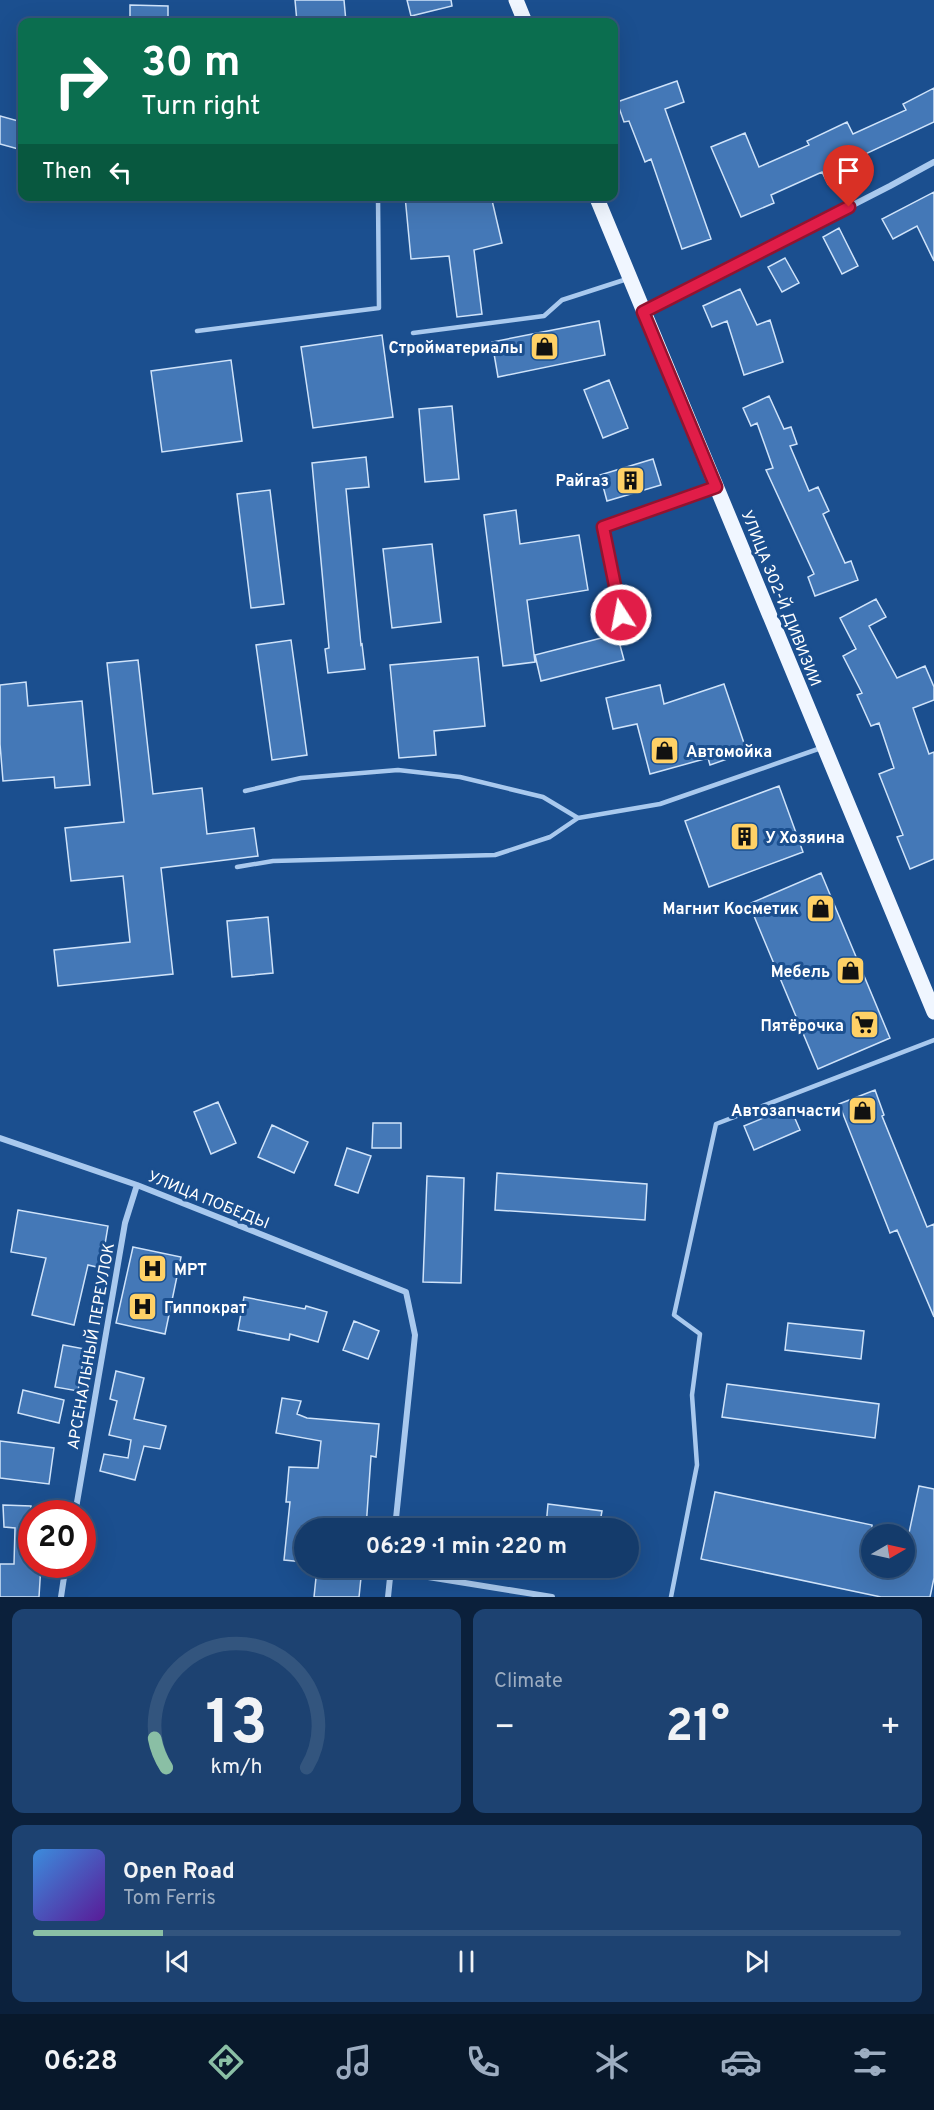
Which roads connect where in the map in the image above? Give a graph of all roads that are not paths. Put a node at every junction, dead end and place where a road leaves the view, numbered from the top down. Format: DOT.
graph roads {
  1 [pos="516,0"];
  2 [pos="523,18"];
  3 [pos="934,162"];
  4 [pos="378,201"];
  5 [pos="598,201"];
  6 [pos="630,278"];
  7 [pos="643,312"];
  8 [pos="197,331"];
  9 [pos="413,333"];
  10 [pos="716,487"];
  11 [pos="621,615"];
  12 [pos="824,747"];
  13 [pos="245,791"];
  14 [pos="579,818"];
  15 [pos="237,867"];
  16 [pos="934,1012"];
  17 [pos="934,1040"];
  18 [pos="0,1138"];
  19 [pos="137,1185"];
  20 [pos="77,1500"];
  21 [pos="396,1518"];
  22 [pos="64,1578"];
  23 [pos="390,1578"];
  24 [pos="442,1578"];
  25 [pos="543,1596"];
  26 [pos="61,1597"];
  27 [pos="388,1597"];
  28 [pos="552,1597"];
  29 [pos="671,1597"];
  1 -- 2 [label="main road"];
  3 -- 7 [label="street"];
  4 -- 8 [label="lane"];
  5 -- 6 [label="main road, УЛИЦА 302-Й ДИВИЗИИ"];
  6 -- 7 [label="main road, УЛИЦА 302-Й ДИВИЗИИ"];
  6 -- 9 [label="lane"];
  7 -- 10 [label="main road, УЛИЦА 302-Й ДИВИЗИИ"];
  10 -- 11 [label="lane"];
  10 -- 12 [label="main road, УЛИЦА 302-Й ДИВИЗИИ"];
  12 -- 14 [label="lane"];
  12 -- 16 [label="main road, УЛИЦА 302-Й ДИВИЗИИ"];
  13 -- 14 [label="lane"];
  14 -- 15 [label="lane"];
  17 -- 29 [label="lane"];
  18 -- 19 [label="street, УЛИЦА ПОБЕДЫ"];
  19 -- 20 [label="street, АРСЕНАЛЬНЫЙ ПЕРЕУЛОК"];
  19 -- 21 [label="street, УЛИЦА ПОБЕДЫ"];
  22 -- 26 [label="street"];
  23 -- 27 [label="street"];
  24 -- 25 [label="street"];
  25 -- 28 [label="street"];
}
